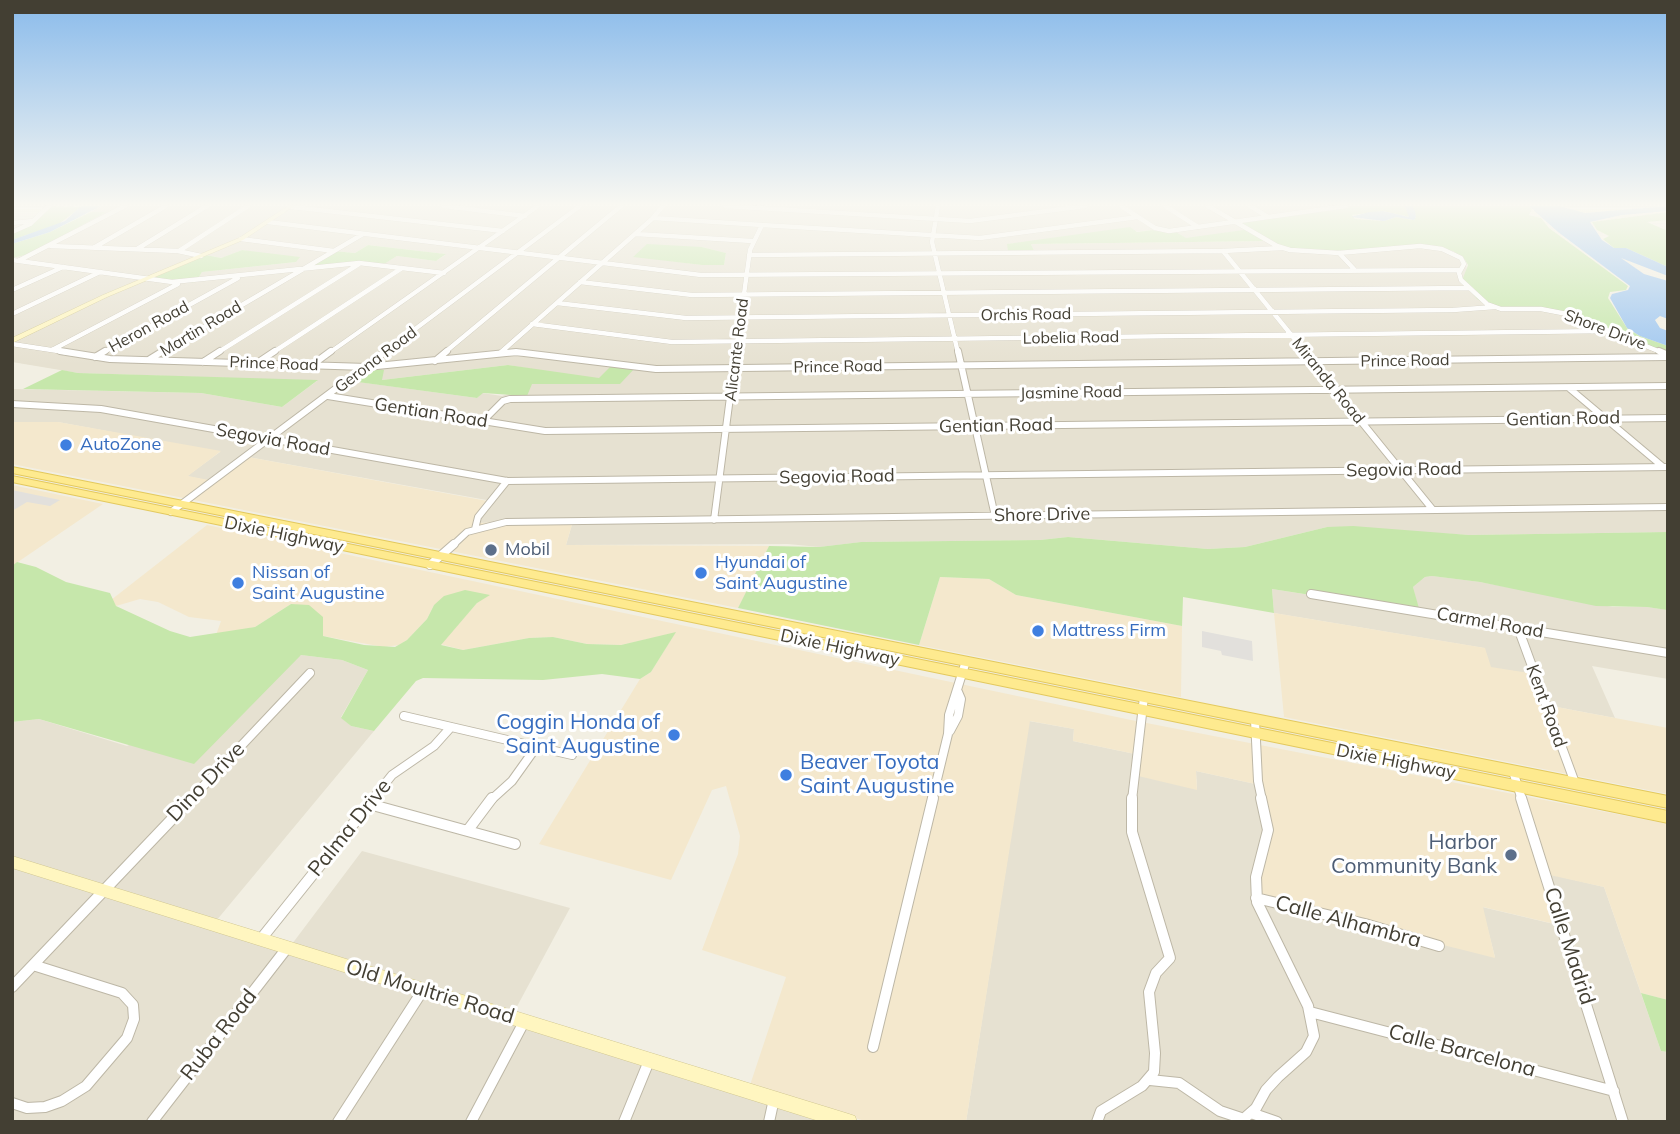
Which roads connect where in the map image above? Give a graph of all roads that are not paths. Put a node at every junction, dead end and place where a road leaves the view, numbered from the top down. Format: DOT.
graph roads {
  1 [pos="12,259"];
  2 [pos="23,259"];
  3 [pos="194,259"];
  4 [pos="321,259"];
  5 [pos="464,259"];
  6 [pos="512,259"];
  7 [pos="559,259"];
  8 [pos="568,259"];
  9 [pos="607,259"];
  10 [pos="749,259"];
  11 [pos="935,259"];
  12 [pos="1229,259"];
  13 [pos="1345,259"];
  14 [pos="1461,259"];
  15 [pos="20,261"];
  16 [pos="359,263"];
  17 [pos="602,263"];
  18 [pos="64,267"];
  19 [pos="403,267"];
  20 [pos="1354,269"];
  21 [pos="302,270"];
  22 [pos="1238,270"];
  23 [pos="1460,270"];
  24 [pos="100,272"];
  25 [pos="444,273"];
  26 [pos="939,273"];
  27 [pos="747,274"];
  28 [pos="240,276"];
  29 [pos="146,279"];
  30 [pos="580,282"];
  31 [pos="180,283"];
  32 [pos="1469,288"];
  33 [pos="12,290"];
  34 [pos="1254,290"];
  35 [pos="944,293"];
  36 [pos="744,295"];
  37 [pos="556,303"];
  38 [pos="1495,307"];
  39 [pos="1272,312"];
  40 [pos="12,314"];
  41 [pos="949,315"];
  42 [pos="741,317"];
  43 [pos="531,324"];
  44 [pos="1611,331"];
  45 [pos="1292,336"];
  46 [pos="955,340"];
  47 [pos="738,342"];
  48 [pos="12,343"];
  49 [pos="52,351"];
  50 [pos="499,353"];
  51 [pos="1668,356"];
  52 [pos="95,358"];
  53 [pos="148,360"];
  54 [pos="435,361"];
  55 [pos="203,362"];
  56 [pos="1313,362"];
  57 [pos="257,364"];
  58 [pos="311,366"];
  59 [pos="961,366"];
  60 [pos="366,368"];
  61 [pos="735,368"];
  62 [pos="1668,386"];
  63 [pos="1568,388"];
  64 [pos="1336,390"];
  65 [pos="968,394"];
  66 [pos="328,396"];
  67 [pos="731,397"];
  68 [pos="12,404"];
  69 [pos="1668,418"];
  70 [pos="1605,419"];
  71 [pos="1361,421"];
  72 [pos="482,422"];
  73 [pos="976,426"];
  74 [pos="727,429"];
  75 [pos="270,440"];
  76 [pos="1666,468"];
  77 [pos="12,470"];
  78 [pos="1401,470"];
  79 [pos="988,475"];
  80 [pos="721,478"];
  81 [pos="12,480"];
  82 [pos="507,481"];
  83 [pos="184,504"];
  84 [pos="1668,507"];
  85 [pos="1433,510"];
  86 [pos="171,512"];
  87 [pos="995,516"];
  88 [pos="714,520"];
  89 [pos="303,529"];
  90 [pos="475,529"];
  91 [pos="293,537"];
  92 [pos="440,555"];
  93 [pos="430,565"];
  94 [pos="1311,594"];
  95 [pos="646,603"];
  96 [pos="1518,628"];
  97 [pos="1668,653"];
  98 [pos="964,667"];
  99 [pos="310,673"];
  100 [pos="1143,704"];
  101 [pos="404,716"];
  102 [pos="1256,726"];
  103 [pos="451,727"];
  104 [pos="537,746"];
  105 [pos="572,755"];
  106 [pos="1513,771"];
  107 [pos="1575,784"];
  108 [pos="1518,786"];
  109 [pos="1668,802"];
  110 [pos="369,804"];
  111 [pos="1668,817"];
  112 [pos="468,830"];
  113 [pos="514,844"];
  114 [pos="12,862"];
  115 [pos="102,891"];
  116 [pos="1256,898"];
  117 [pos="260,939"];
  118 [pos="1439,946"];
  119 [pos="287,948"];
  120 [pos="33,965"];
  121 [pos="12,987"];
  122 [pos="423,990"];
  123 [pos="1310,1012"];
  124 [pos="524,1021"];
  125 [pos="873,1047"];
  126 [pos="650,1060"];
  127 [pos="1150,1080"];
  128 [pos="1614,1091"];
  129 [pos="774,1099"];
  130 [pos="12,1103"];
  131 [pos="1245,1118"];
  132 [pos="152,1122"];
  133 [pos="338,1122"];
  134 [pos="471,1122"];
  135 [pos="624,1122"];
  136 [pos="769,1122"];
  137 [pos="849,1122"];
  138 [pos="1097,1122"];
  139 [pos="1278,1122"];
  140 [pos="1623,1122"];
  1 -- 15 [label="street"];
  2 -- 15 [label="street"];
  3 -- 29 [label="main road"];
  4 -- 21 [label="street, Martin Road"];
  5 -- 25 [label="street"];
  6 -- 60 [label="street, Gerona Road"];
  7 -- 54 [label="street"];
  8 -- 17 [label="street"];
  9 -- 17 [label="street"];
  10 -- 27 [label="street, Alicante Road"];
  11 -- 26 [label="street"];
  12 -- 22 [label="street, Miranda Road"];
  13 -- 20 [label="street"];
  14 -- 23 [label="street"];
  15 -- 18 [label="street"];
  16 -- 19 [label="street"];
  16 -- 21 [label="street"];
  16 -- 55 [label="street"];
  17 -- 27 [label="street"];
  17 -- 30 [label="street"];
  18 -- 24 [label="street"];
  18 -- 33 [label="street"];
  19 -- 25 [label="street"];
  19 -- 57 [label="street"];
  20 -- 22 [label="street"];
  20 -- 23 [label="street"];
  21 -- 28 [label="street"];
  21 -- 53 [label="street, Martin Road"];
  22 -- 26 [label="street"];
  22 -- 34 [label="street, Miranda Road"];
  23 -- 32 [label="street"];
  24 -- 29 [label="street"];
  24 -- 40 [label="street"];
  25 -- 58 [label="street"];
  26 -- 27 [label="street"];
  26 -- 35 [label="street"];
  27 -- 36 [label="street, Alicante Road"];
  28 -- 31 [label="street"];
  28 -- 52 [label="street, Heron Road"];
  29 -- 31 [label="street"];
  29 -- 48 [label="main road"];
  30 -- 36 [label="street"];
  30 -- 37 [label="street"];
  31 -- 49 [label="street"];
  32 -- 34 [label="street"];
  32 -- 38 [label="street"];
  34 -- 35 [label="street"];
  34 -- 39 [label="street, Miranda Road"];
  35 -- 36 [label="street"];
  35 -- 41 [label="street"];
  36 -- 42 [label="street, Alicante Road"];
  37 -- 42 [label="street, Orchis Road"];
  37 -- 43 [label="street"];
  38 -- 39 [label="street, Orchis Road"];
  38 -- 44 [label="street, Shore Drive"];
  39 -- 41 [label="street, Orchis Road"];
  39 -- 45 [label="street, Miranda Road"];
  41 -- 42 [label="street, Orchis Road"];
  41 -- 46 [label="street"];
  42 -- 47 [label="street, Alicante Road"];
  43 -- 47 [label="street, Lobelia Road"];
  43 -- 50 [label="street"];
  44 -- 45 [label="street, Lobelia Road"];
  44 -- 51 [label="street, Shore Drive"];
  45 -- 46 [label="street, Lobelia Road"];
  45 -- 56 [label="street, Miranda Road"];
  46 -- 47 [label="street, Lobelia Road"];
  46 -- 59 [label="street"];
  47 -- 61 [label="street, Alicante Road"];
  48 -- 49 [label="street, Prince Road"];
  49 -- 52 [label="street, Prince Road"];
  50 -- 54 [label="street, Prince Road"];
  50 -- 61 [label="street, Prince Road"];
  51 -- 56 [label="street, Prince Road"];
  52 -- 53 [label="street, Prince Road"];
  53 -- 55 [label="street, Prince Road"];
  54 -- 60 [label="street, Prince Road"];
  55 -- 57 [label="street, Prince Road"];
  56 -- 59 [label="street, Prince Road"];
  56 -- 64 [label="street, Miranda Road"];
  57 -- 58 [label="street, Prince Road"];
  58 -- 60 [label="street, Prince Road"];
  59 -- 61 [label="street, Prince Road"];
  59 -- 65 [label="street"];
  60 -- 66 [label="street, Gerona Road"];
  61 -- 67 [label="street, Alicante Road"];
  62 -- 63 [label="street, Jasmine Road"];
  63 -- 64 [label="street, Jasmine Road"];
  63 -- 70 [label="street"];
  64 -- 65 [label="street, Jasmine Road"];
  64 -- 71 [label="street, Miranda Road"];
  65 -- 67 [label="street, Jasmine Road"];
  65 -- 73 [label="street"];
  66 -- 72 [label="street, Gentian Road"];
  66 -- 75 [label="street, Gerona Road"];
  67 -- 72 [label="street, Jasmine Road"];
  67 -- 74 [label="street, Alicante Road"];
  68 -- 75 [label="street, Segovia Road"];
  69 -- 70 [label="street, Gentian Road"];
  70 -- 71 [label="street, Gentian Road"];
  70 -- 76 [label="street"];
  71 -- 73 [label="street, Gentian Road"];
  71 -- 78 [label="street, Miranda Road"];
  72 -- 74 [label="street, Gentian Road"];
  73 -- 74 [label="street, Gentian Road"];
  73 -- 79 [label="street"];
  74 -- 80 [label="street, Alicante Road"];
  75 -- 82 [label="street, Segovia Road"];
  75 -- 83 [label="street, Gerona Road"];
  76 -- 78 [label="street, Segovia Road"];
  77 -- 83 [label="main road"];
  78 -- 79 [label="street, Segovia Road"];
  78 -- 85 [label="street, Miranda Road"];
  79 -- 80 [label="street, Segovia Road"];
  79 -- 87 [label="street"];
  80 -- 82 [label="street, Segovia Road"];
  80 -- 88 [label="street, Alicante Road"];
  81 -- 86 [label="main road, Dixie Highway"];
  82 -- 90 [label="street"];
  83 -- 86 [label="street, Gerona Road"];
  83 -- 89 [label="main road"];
  84 -- 85 [label="street, Shore Drive"];
  85 -- 87 [label="street, Shore Drive"];
  86 -- 91 [label="main road, Dixie Highway"];
  87 -- 88 [label="street, Shore Drive"];
  88 -- 90 [label="street, Shore Drive"];
  89 -- 91 [label="main road"];
  89 -- 92 [label="main road"];
  90 -- 92 [label="street, Shore Drive"];
  91 -- 93 [label="main road, Dixie Highway"];
  92 -- 93 [label="street, Shore Drive"];
  92 -- 95 [label="main road"];
  93 -- 95 [label="main road, Dixie Highway"];
  94 -- 96 [label="street, Carmel Road"];
  95 -- 98 [label="main road, Dixie Highway"];
  96 -- 97 [label="street, Carmel Road"];
  96 -- 107 [label="street, Kent Road"];
  98 -- 100 [label="main road, Dixie Highway"];
  98 -- 125 [label="street"];
  99 -- 115 [label="street, Dino Drive"];
  100 -- 102 [label="main road, Dixie Highway"];
  100 -- 127 [label="street"];
  101 -- 103 [label="street"];
  102 -- 106 [label="main road"];
  102 -- 108 [label="main road, Dixie Highway"];
  102 -- 116 [label="street"];
  103 -- 104 [label="street"];
  103 -- 110 [label="street, Palma Drive"];
  104 -- 105 [label="street"];
  104 -- 112 [label="street"];
  106 -- 107 [label="main road"];
  106 -- 108 [label="street, Calle Madrid"];
  107 -- 109 [label="main road"];
  108 -- 111 [label="main road, Dixie Highway"];
  108 -- 128 [label="street, Calle Madrid"];
  110 -- 112 [label="street"];
  110 -- 117 [label="street, Palma Drive"];
  112 -- 113 [label="street"];
  114 -- 115 [label="main road, Old Moultrie Road"];
  115 -- 117 [label="main road, Old Moultrie Road"];
  115 -- 120 [label="street, Dino Drive"];
  116 -- 118 [label="street, Calle Alhambra"];
  116 -- 123 [label="street"];
  117 -- 119 [label="main road, Old Moultrie Road"];
  119 -- 122 [label="main road, Old Moultrie Road"];
  119 -- 132 [label="street, Ruba Road"];
  120 -- 121 [label="street, Dino Drive"];
  120 -- 130 [label="street"];
  122 -- 124 [label="main road, Old Moultrie Road"];
  122 -- 133 [label="street"];
  123 -- 128 [label="street, Calle Barcelona"];
  123 -- 131 [label="street"];
  124 -- 126 [label="main road, Old Moultrie Road"];
  124 -- 134 [label="street"];
  126 -- 129 [label="main road, Old Moultrie Road"];
  126 -- 135 [label="street"];
  127 -- 131 [label="street"];
  127 -- 138 [label="street"];
  128 -- 140 [label="street, Calle Madrid"];
  129 -- 136 [label="street"];
  129 -- 137 [label="main road, Old Moultrie Road"];
  131 -- 139 [label="street"];
}
